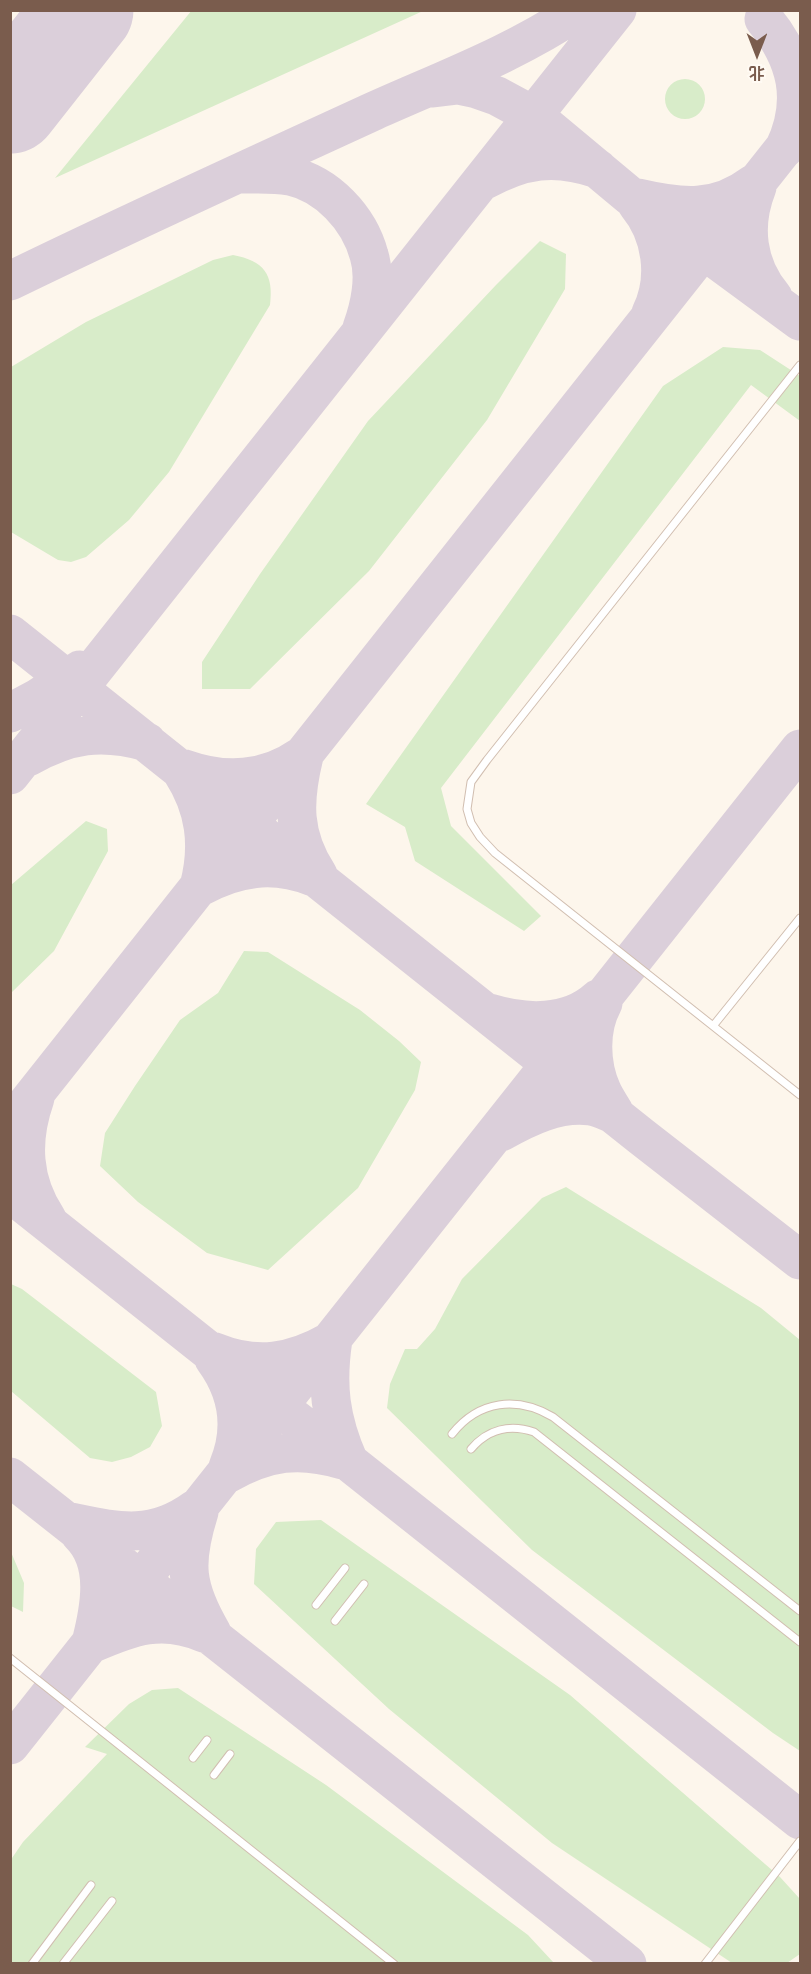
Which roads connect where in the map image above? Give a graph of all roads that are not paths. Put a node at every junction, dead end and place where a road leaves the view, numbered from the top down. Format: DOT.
graph roads {
  1 [pos="801,365"];
  2 [pos="801,918"];
  3 [pos="713,1026"];
  4 [pos="801,1095"];
  5 [pos="452,1434"];
  6 [pos="471,1449"];
  7 [pos="345,1568"];
  8 [pos="364,1584"];
  9 [pos="316,1605"];
  10 [pos="801,1611"];
  11 [pos="335,1621"];
  12 [pos="801,1642"];
  13 [pos="10,1658"];
  14 [pos="207,1740"];
  15 [pos="230,1754"];
  16 [pos="193,1758"];
  17 [pos="214,1775"];
  18 [pos="801,1841"];
  19 [pos="91,1885"];
  20 [pos="112,1901"];
  21 [pos="32,1964"];
  22 [pos="63,1964"];
  23 [pos="394,1964"];
  24 [pos="705,1964"];
  1 -- 3 [label="lane"];
  2 -- 3 [label="lane"];
  3 -- 4 [label="lane"];
  5 -- 10 [label="lane"];
  6 -- 12 [label="lane"];
  7 -- 9 [label="lane"];
  8 -- 11 [label="lane"];
  13 -- 23 [label="lane"];
  14 -- 16 [label="lane"];
  15 -- 17 [label="lane"];
  18 -- 24 [label="lane"];
  19 -- 21 [label="lane"];
  20 -- 22 [label="lane"];
}
